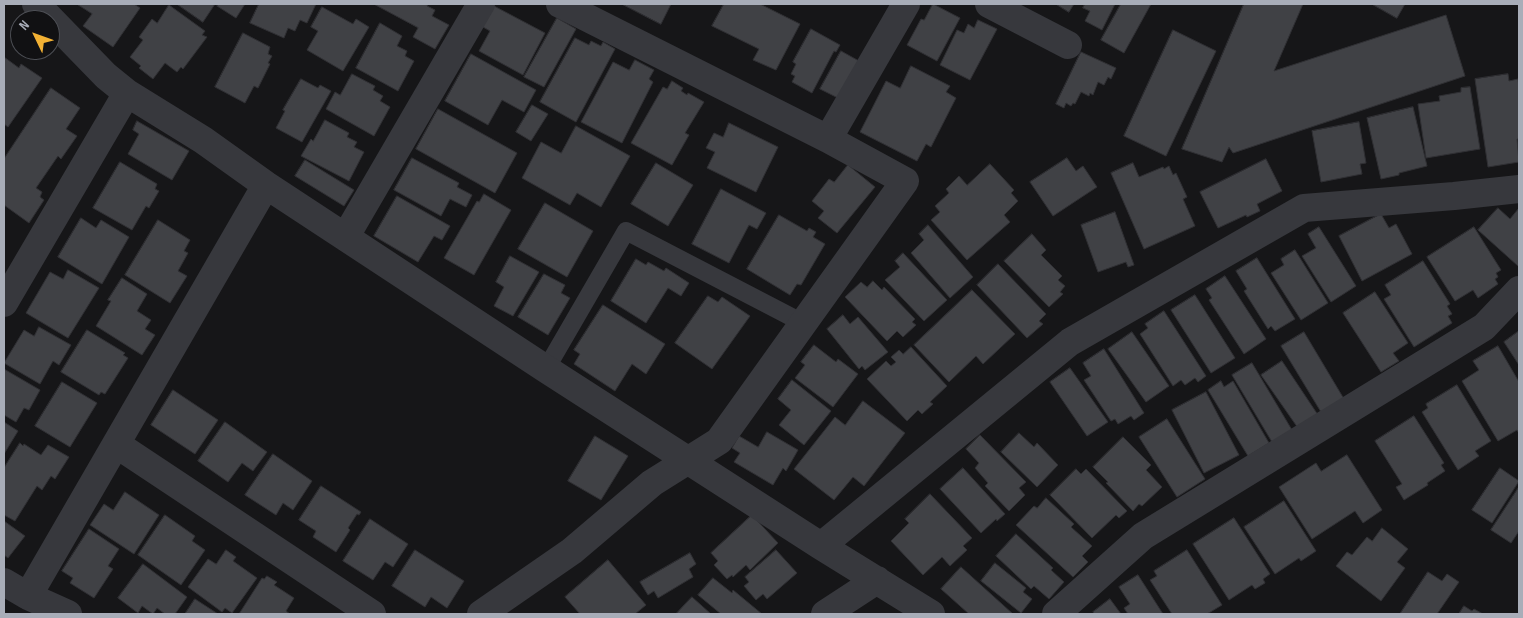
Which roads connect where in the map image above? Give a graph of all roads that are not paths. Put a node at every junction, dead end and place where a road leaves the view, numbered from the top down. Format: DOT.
graph roads {
  1 [pos="36,4"];
  2 [pos="482,4"];
  3 [pos="560,4"];
  4 [pos="906,4"];
  5 [pos="988,4"];
  6 [pos="1068,45"];
  7 [pos="127,93"];
  8 [pos="828,139"];
  9 [pos="266,184"];
  10 [pos="1519,189"];
  11 [pos="346,236"];
  12 [pos="1519,290"];
  13 [pos="4,302"];
  14 [pos="803,323"];
  15 [pos="546,369"];
  16 [pos="116,444"];
  17 [pos="689,460"];
  18 [pos="820,546"];
  19 [pos="877,580"];
  20 [pos="4,582"];
  21 [pos="28,596"];
  22 [pos="68,614"];
  23 [pos="372,614"];
  24 [pos="481,614"];
  25 [pos="825,614"];
  26 [pos="931,614"];
  27 [pos="1056,614"];
  1 -- 7 [label="street"];
  2 -- 11 [label="street"];
  3 -- 8 [label="street"];
  4 -- 8 [label="street"];
  5 -- 6 [label="street"];
  7 -- 9 [label="street"];
  7 -- 13 [label="street"];
  8 -- 14 [label="street"];
  9 -- 11 [label="street"];
  9 -- 16 [label="street"];
  10 -- 18 [label="street"];
  11 -- 15 [label="street"];
  12 -- 27 [label="street"];
  14 -- 15 [label="lane"];
  14 -- 17 [label="street"];
  15 -- 17 [label="street"];
  16 -- 21 [label="street"];
  16 -- 23 [label="street"];
  17 -- 18 [label="street"];
  17 -- 24 [label="street"];
  18 -- 19 [label="street"];
  19 -- 25 [label="street"];
  19 -- 26 [label="street"];
  20 -- 21 [label="street"];
  21 -- 22 [label="street"];
}
